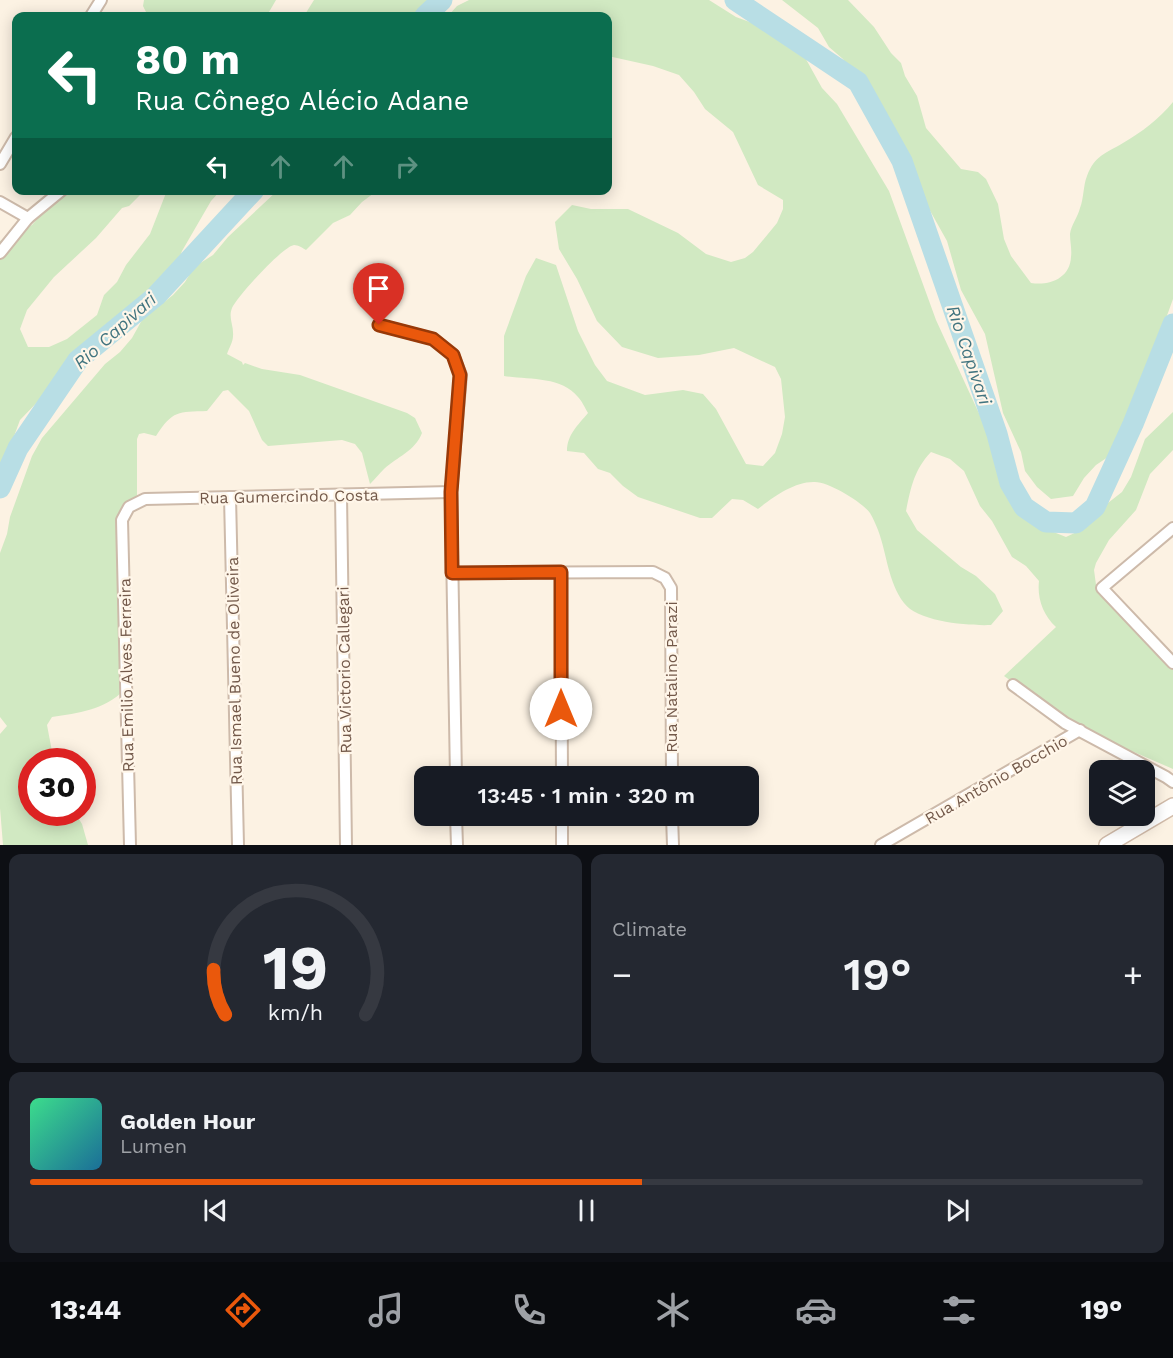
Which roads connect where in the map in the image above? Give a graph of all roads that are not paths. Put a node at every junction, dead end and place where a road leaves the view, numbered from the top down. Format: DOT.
graph roads {
  1 [pos="12,144"];
  2 [pos="0,164"];
  3 [pos="56,195"];
  4 [pos="0,202"];
  5 [pos="28,218"];
  6 [pos="0,253"];
  7 [pos="379,325"];
  8 [pos="451,492"];
  9 [pos="341,495"];
  10 [pos="230,497"];
  11 [pos="129,507"];
  12 [pos="1173,528"];
  13 [pos="561,572"];
  14 [pos="452,573"];
  15 [pos="1173,663"];
  16 [pos="1013,685"];
  17 [pos="1080,730"];
  18 [pos="456,766"];
  19 [pos="562,766"];
  20 [pos="672,766"];
  21 [pos="1173,782"];
  22 [pos="1173,806"];
  23 [pos="456,826"];
  24 [pos="562,826"];
  25 [pos="672,826"];
  26 [pos="671,844"];
  27 [pos="130,845"];
  28 [pos="238,845"];
  29 [pos="346,845"];
  30 [pos="457,845"];
  31 [pos="562,845"];
  32 [pos="881,845"];
  33 [pos="1107,845"];
  1 -- 2 [label="street"];
  3 -- 5 [label="street"];
  4 -- 5 [label="street"];
  5 -- 6 [label="street"];
  7 -- 8 [label="street"];
  8 -- 9 [label="street, Rua Gumercindo Costa"];
  8 -- 14 [label="street"];
  9 -- 10 [label="street, Rua Gumercindo Costa"];
  9 -- 29 [label="street, Rua Victorio Callegari"];
  10 -- 11 [label="street, Rua Gumercindo Costa"];
  10 -- 28 [label="street, Rua Ismael Bueno de Oliveira"];
  11 -- 27 [label="street, Rua Emilio Alves Ferreira"];
  12 -- 15 [label="street"];
  13 -- 14 [label="street"];
  13 -- 19 [label="street"];
  13 -- 20 [label="street, Rua Natalino Parazi"];
  14 -- 18 [label="street"];
  16 -- 17 [label="street"];
  17 -- 21 [label="street"];
  17 -- 32 [label="street, Rua Antônio Bocchio"];
  22 -- 33 [label="street"];
  23 -- 30 [label="street"];
  24 -- 31 [label="street"];
  25 -- 26 [label="street"];
}
